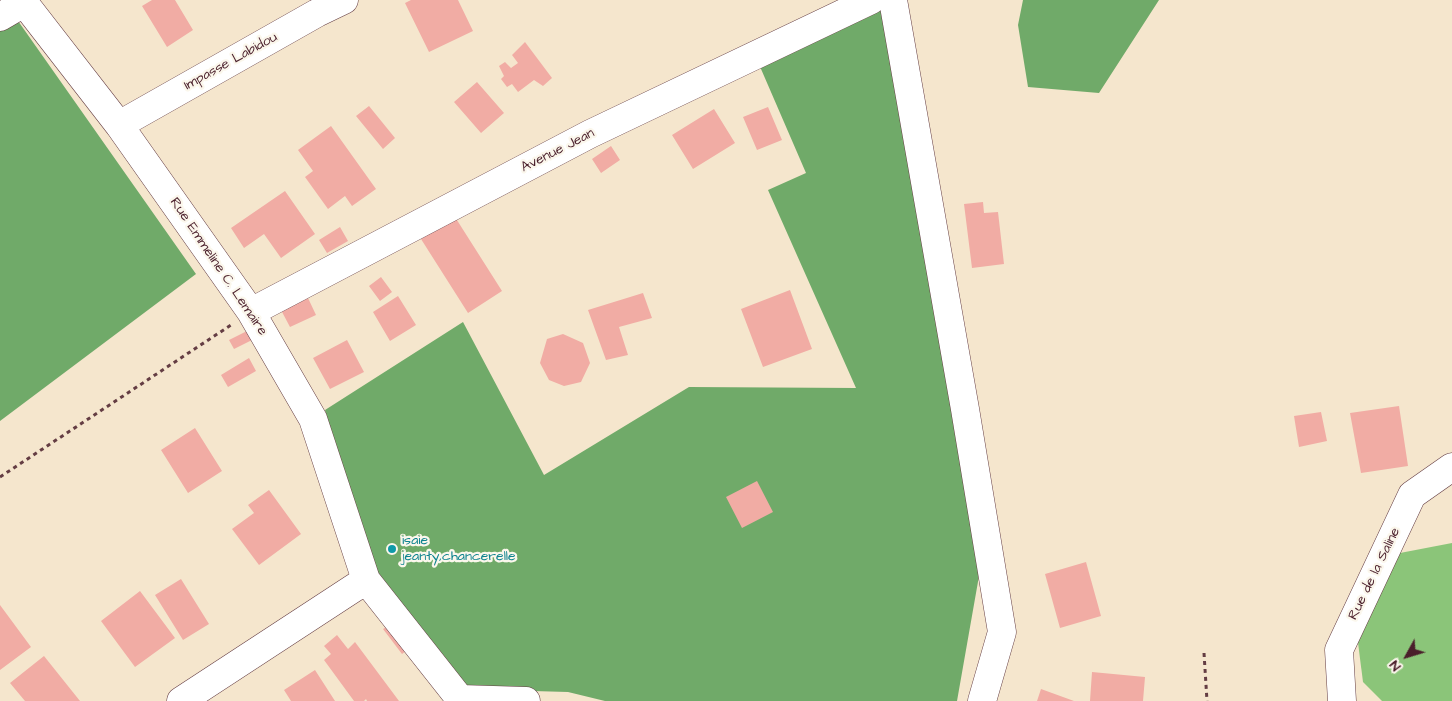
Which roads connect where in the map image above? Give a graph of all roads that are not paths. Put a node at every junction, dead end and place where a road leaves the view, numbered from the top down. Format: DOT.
graph roads {
  1 [pos="344,0"];
  2 [pos="871,0"];
  3 [pos="893,0"];
  4 [pos="23,1"];
  5 [pos="0,17"];
  6 [pos="119,125"];
  7 [pos="251,312"];
  8 [pos="1452,467"];
  9 [pos="366,580"];
  10 [pos="460,700"];
  11 [pos="181,701"];
  12 [pos="526,701"];
  13 [pos="982,701"];
  14 [pos="1342,701"];
  1 -- 6 [label="street, Impasse Labidou"];
  2 -- 7 [label="street, Avenue Jean"];
  3 -- 13 [label="street"];
  4 -- 5 [label="street"];
  4 -- 6 [label="street, Rue Emmeline C. Lemaire"];
  6 -- 7 [label="street, Rue Emmeline C. Lemaire"];
  7 -- 9 [label="street, Rue Emmeline C. Lemaire"];
  8 -- 14 [label="street, Rue de la Saline"];
  9 -- 10 [label="street"];
  9 -- 11 [label="street"];
  10 -- 12 [label="street"];
}
